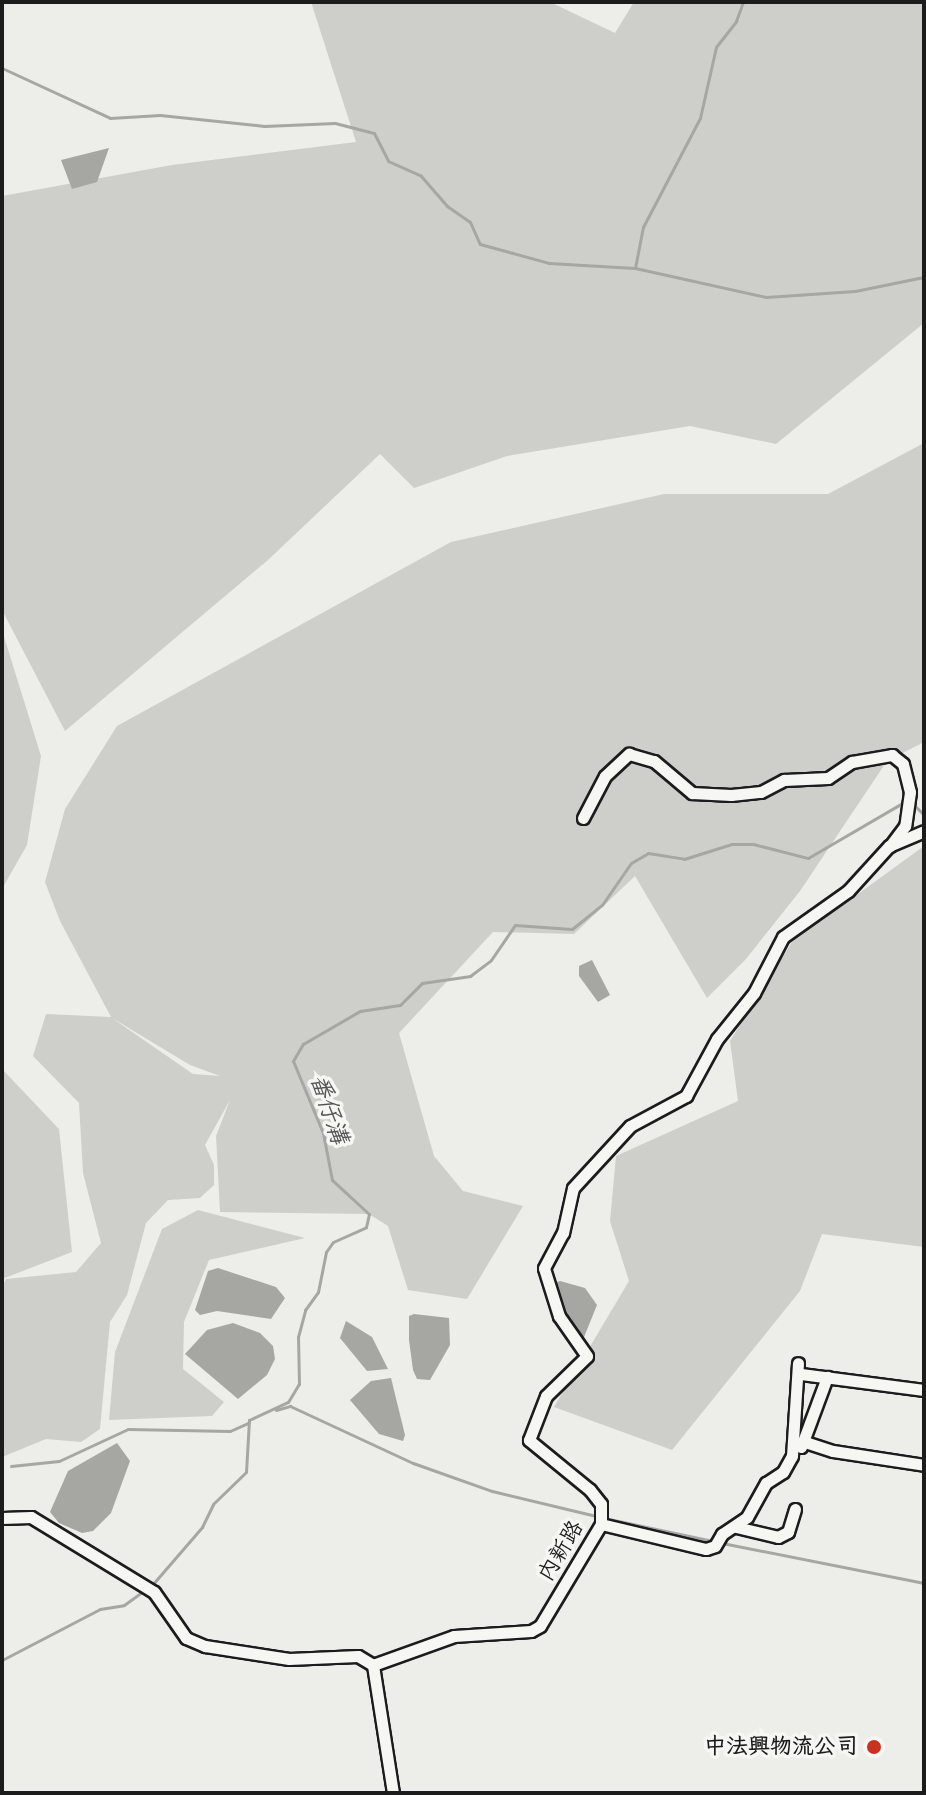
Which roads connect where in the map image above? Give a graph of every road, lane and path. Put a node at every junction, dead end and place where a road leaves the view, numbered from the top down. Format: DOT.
graph roads {
  1 [pos="583,818"];
  2 [pos="924,831"];
  3 [pos="889,846"];
  4 [pos="827,1377"];
  5 [pos="924,1390"];
  6 [pos="805,1442"];
  7 [pos="793,1450"];
  8 [pos="924,1465"];
  9 [pos="795,1509"];
  10 [pos="2,1518"];
  11 [pos="601,1524"];
  12 [pos="736,1527"];
  13 [pos="373,1665"];
  14 [pos="393,1793"];
  1 -- 3 [label="street"];
  2 -- 3 [label="street"];
  3 -- 11 [label="street"];
  4 -- 5 [label="street"];
  4 -- 6 [label="street"];
  4 -- 7 [label="street"];
  6 -- 7 [label="street, 內新路"];
  6 -- 8 [label="street"];
  7 -- 12 [label="street, 內新路"];
  9 -- 12 [label="street"];
  10 -- 13 [label="street"];
  11 -- 12 [label="street, 內新路"];
  11 -- 13 [label="street, 內新路"];
  13 -- 14 [label="street"];
}
